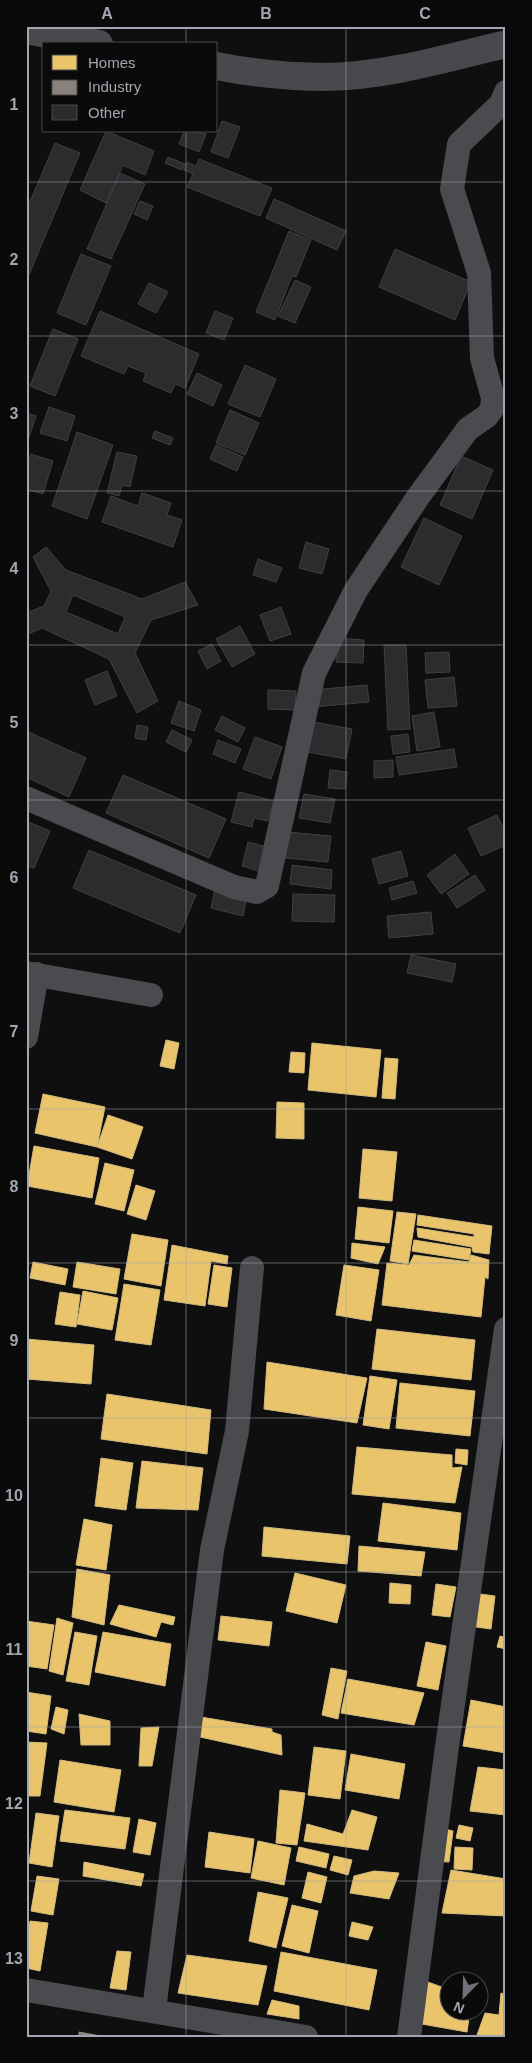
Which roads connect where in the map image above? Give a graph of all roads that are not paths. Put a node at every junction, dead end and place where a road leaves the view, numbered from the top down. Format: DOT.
graph roads {
  1 [pos="26,30"];
  2 [pos="89,42"];
  3 [pos="506,44"];
  4 [pos="218,66"];
  5 [pos="506,92"];
  6 [pos="26,798"];
  7 [pos="31,974"];
  8 [pos="151,995"];
  9 [pos="26,1037"];
  10 [pos="252,1268"];
  11 [pos="506,1329"];
  12 [pos="26,1990"];
  13 [pos="154,2010"];
  14 [pos="306,2037"];
  15 [pos="409,2037"];
  1 -- 2 [label="main road"];
  3 -- 4 [label="main road"];
  5 -- 6 [label="street"];
  7 -- 8 [label="street"];
  7 -- 9 [label="street"];
  10 -- 13 [label="street"];
  11 -- 15 [label="street"];
  12 -- 13 [label="street"];
  13 -- 14 [label="street"];
}
